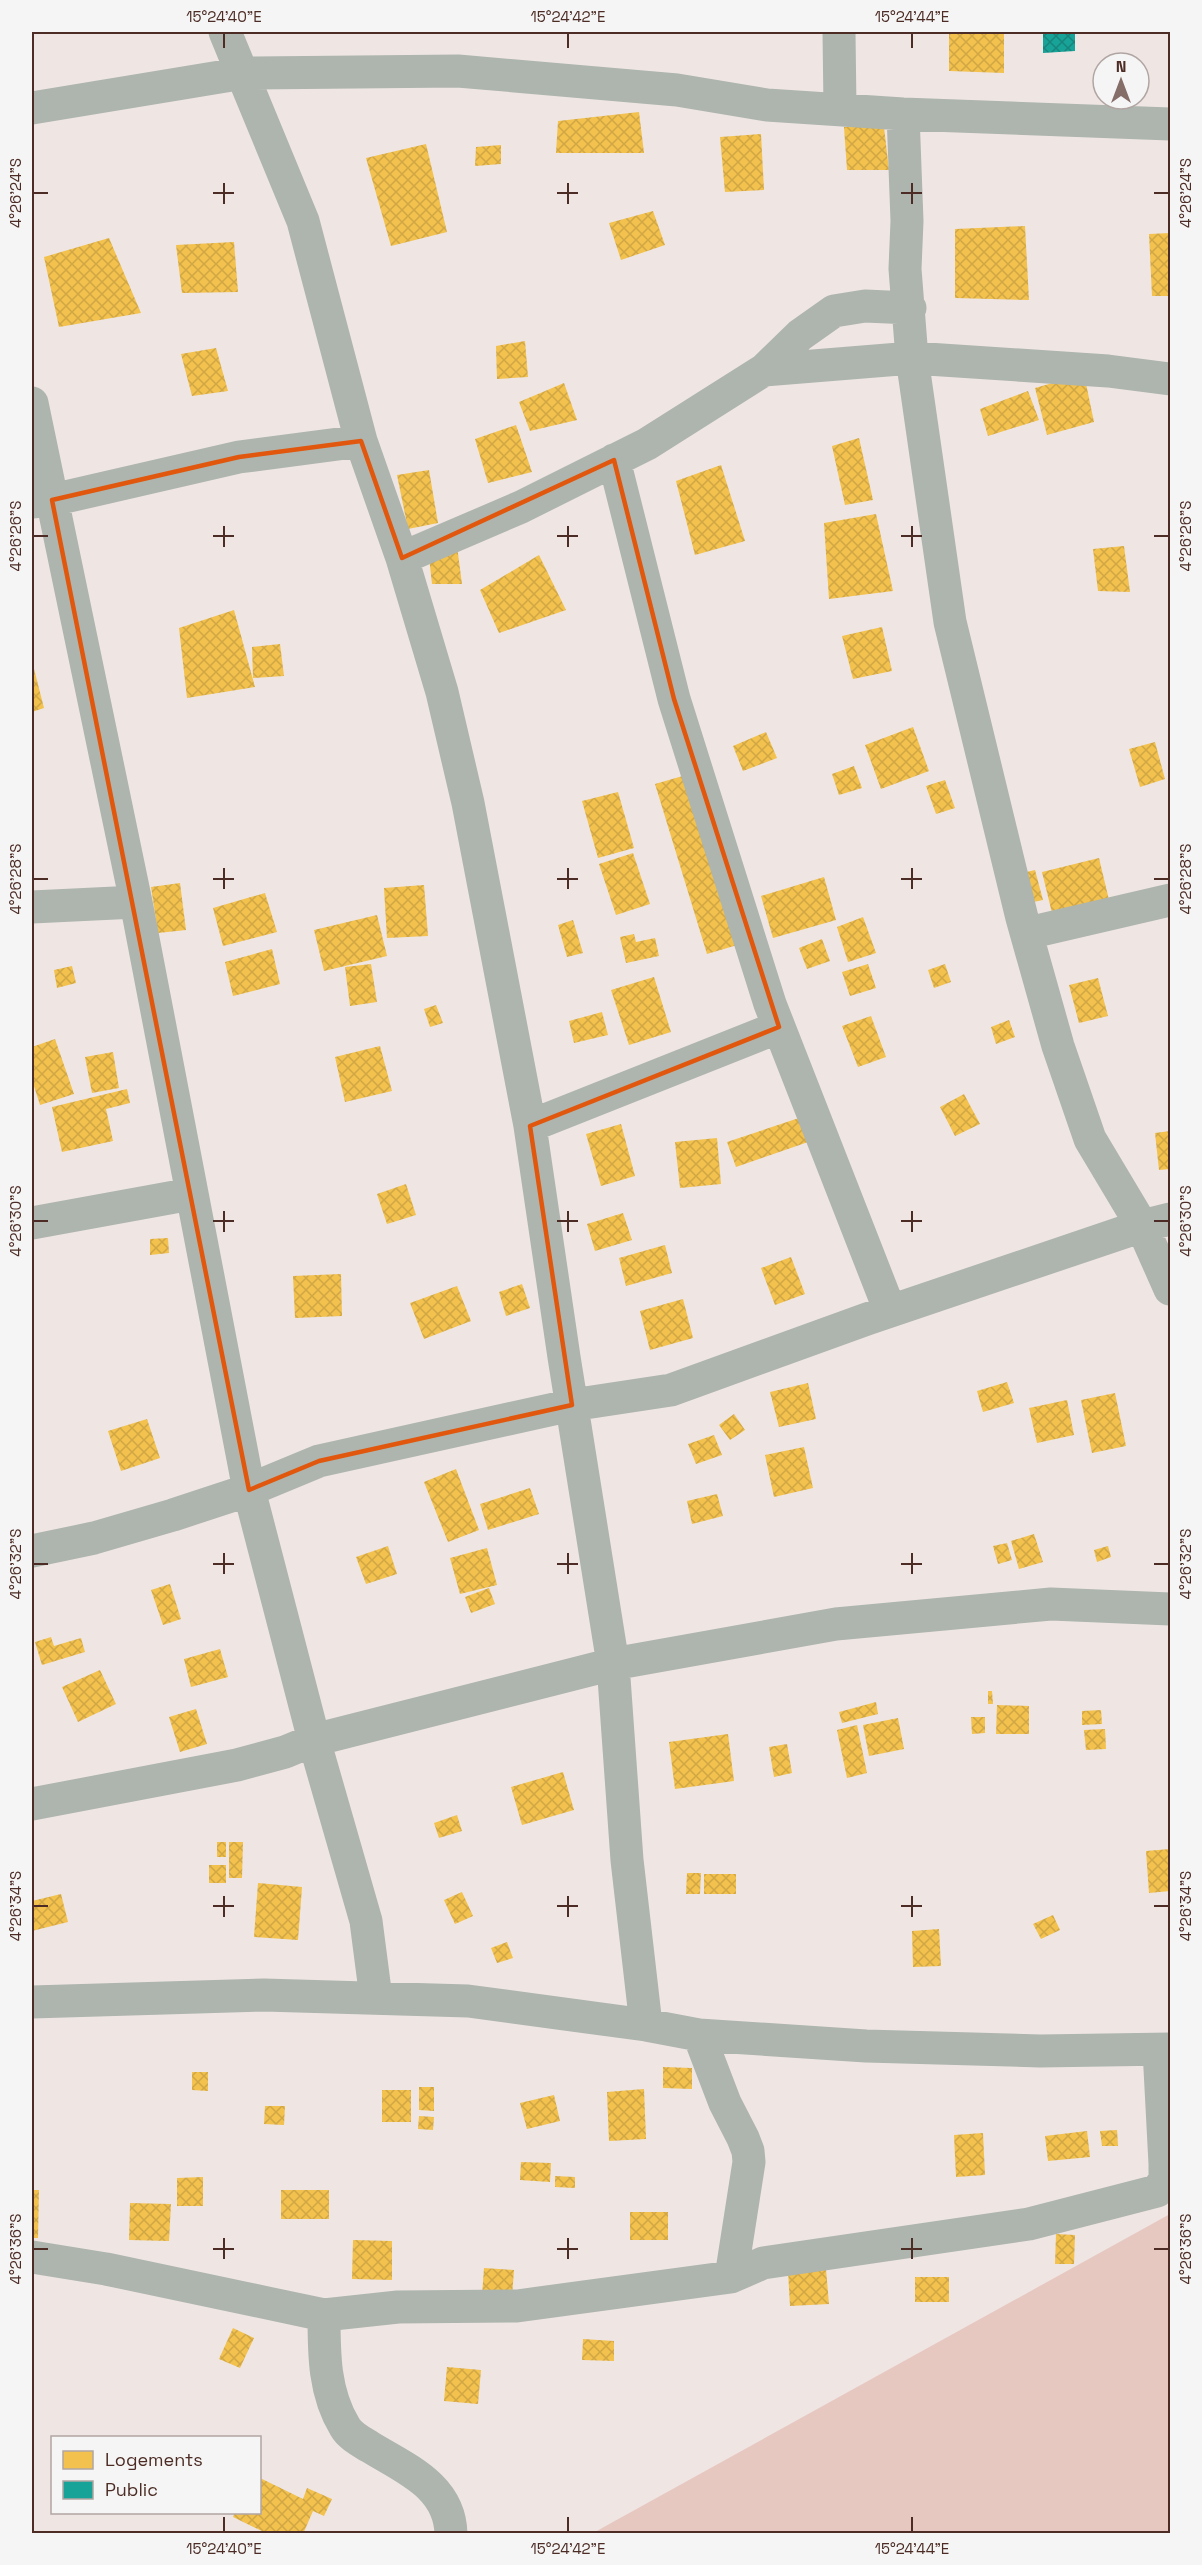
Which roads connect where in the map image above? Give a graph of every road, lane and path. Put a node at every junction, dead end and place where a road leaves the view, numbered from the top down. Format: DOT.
graph roads {
  1 [pos="225,32"];
  2 [pos="839,32"];
  3 [pos="244,73"];
  4 [pos="32,108"];
  5 [pos="840,108"];
  6 [pos="903,114"];
  7 [pos="1170,124"];
  8 [pos="910,308"];
  9 [pos="912,358"];
  10 [pos="764,370"];
  11 [pos="1170,379"];
  12 [pos="32,404"];
  13 [pos="361,441"];
  14 [pos="614,460"];
  15 [pos="42,501"];
  16 [pos="402,558"];
  17 [pos="1170,900"];
  18 [pos="136,902"];
  19 [pos="32,907"];
  20 [pos="1028,933"];
  21 [pos="779,1027"];
  22 [pos="530,1126"];
  23 [pos="191,1194"];
  24 [pos="32,1223"];
  25 [pos="1156,1223"];
  26 [pos="1170,1289"];
  27 [pos="891,1311"];
  28 [pos="572,1405"];
  29 [pos="249,1490"];
  30 [pos="32,1551"];
  31 [pos="1170,1609"];
  32 [pos="613,1664"];
  33 [pos="314,1740"];
  34 [pos="32,1804"];
  35 [pos="376,1998"];
  36 [pos="32,2002"];
  37 [pos="646,2025"];
  38 [pos="699,2035"];
  39 [pos="1165,2050"];
  40 [pos="32,2257"];
  41 [pos="731,2277"];
  42 [pos="324,2315"];
  43 [pos="451,2534"];
  1 -- 3 [label="street"];
  2 -- 5 [label="street"];
  3 -- 4 [label="street"];
  3 -- 5 [label="street"];
  3 -- 13 [label="street"];
  5 -- 6 [label="street"];
  6 -- 7 [label="street"];
  6 -- 8 [label="street"];
  8 -- 9 [label="street"];
  8 -- 10 [label="street"];
  9 -- 10 [label="street"];
  9 -- 11 [label="street"];
  9 -- 20 [label="street"];
  10 -- 14 [label="street"];
  12 -- 15 [label="street"];
  13 -- 15 [label="street"];
  13 -- 16 [label="street"];
  14 -- 16 [label="street"];
  14 -- 21 [label="street"];
  15 -- 18 [label="street"];
  16 -- 22 [label="street"];
  17 -- 20 [label="street"];
  18 -- 19 [label="street"];
  18 -- 23 [label="street"];
  20 -- 25 [label="street"];
  21 -- 22 [label="street"];
  21 -- 27 [label="street"];
  22 -- 28 [label="street"];
  23 -- 24 [label="street"];
  23 -- 29 [label="street"];
  25 -- 26 [label="street"];
  25 -- 27 [label="street"];
  27 -- 28 [label="street"];
  28 -- 29 [label="street"];
  28 -- 32 [label="street"];
  29 -- 30 [label="street"];
  29 -- 33 [label="street"];
  31 -- 32 [label="street"];
  32 -- 33 [label="street"];
  32 -- 37 [label="street"];
  33 -- 34 [label="street"];
  33 -- 35 [label="street"];
  35 -- 36 [label="street"];
  35 -- 37 [label="street"];
  37 -- 38 [label="street"];
  38 -- 39 [label="street"];
  38 -- 41 [label="street"];
  39 -- 41 [label="street"];
  40 -- 42 [label="street"];
  41 -- 42 [label="street"];
  42 -- 43 [label="street"];
}
